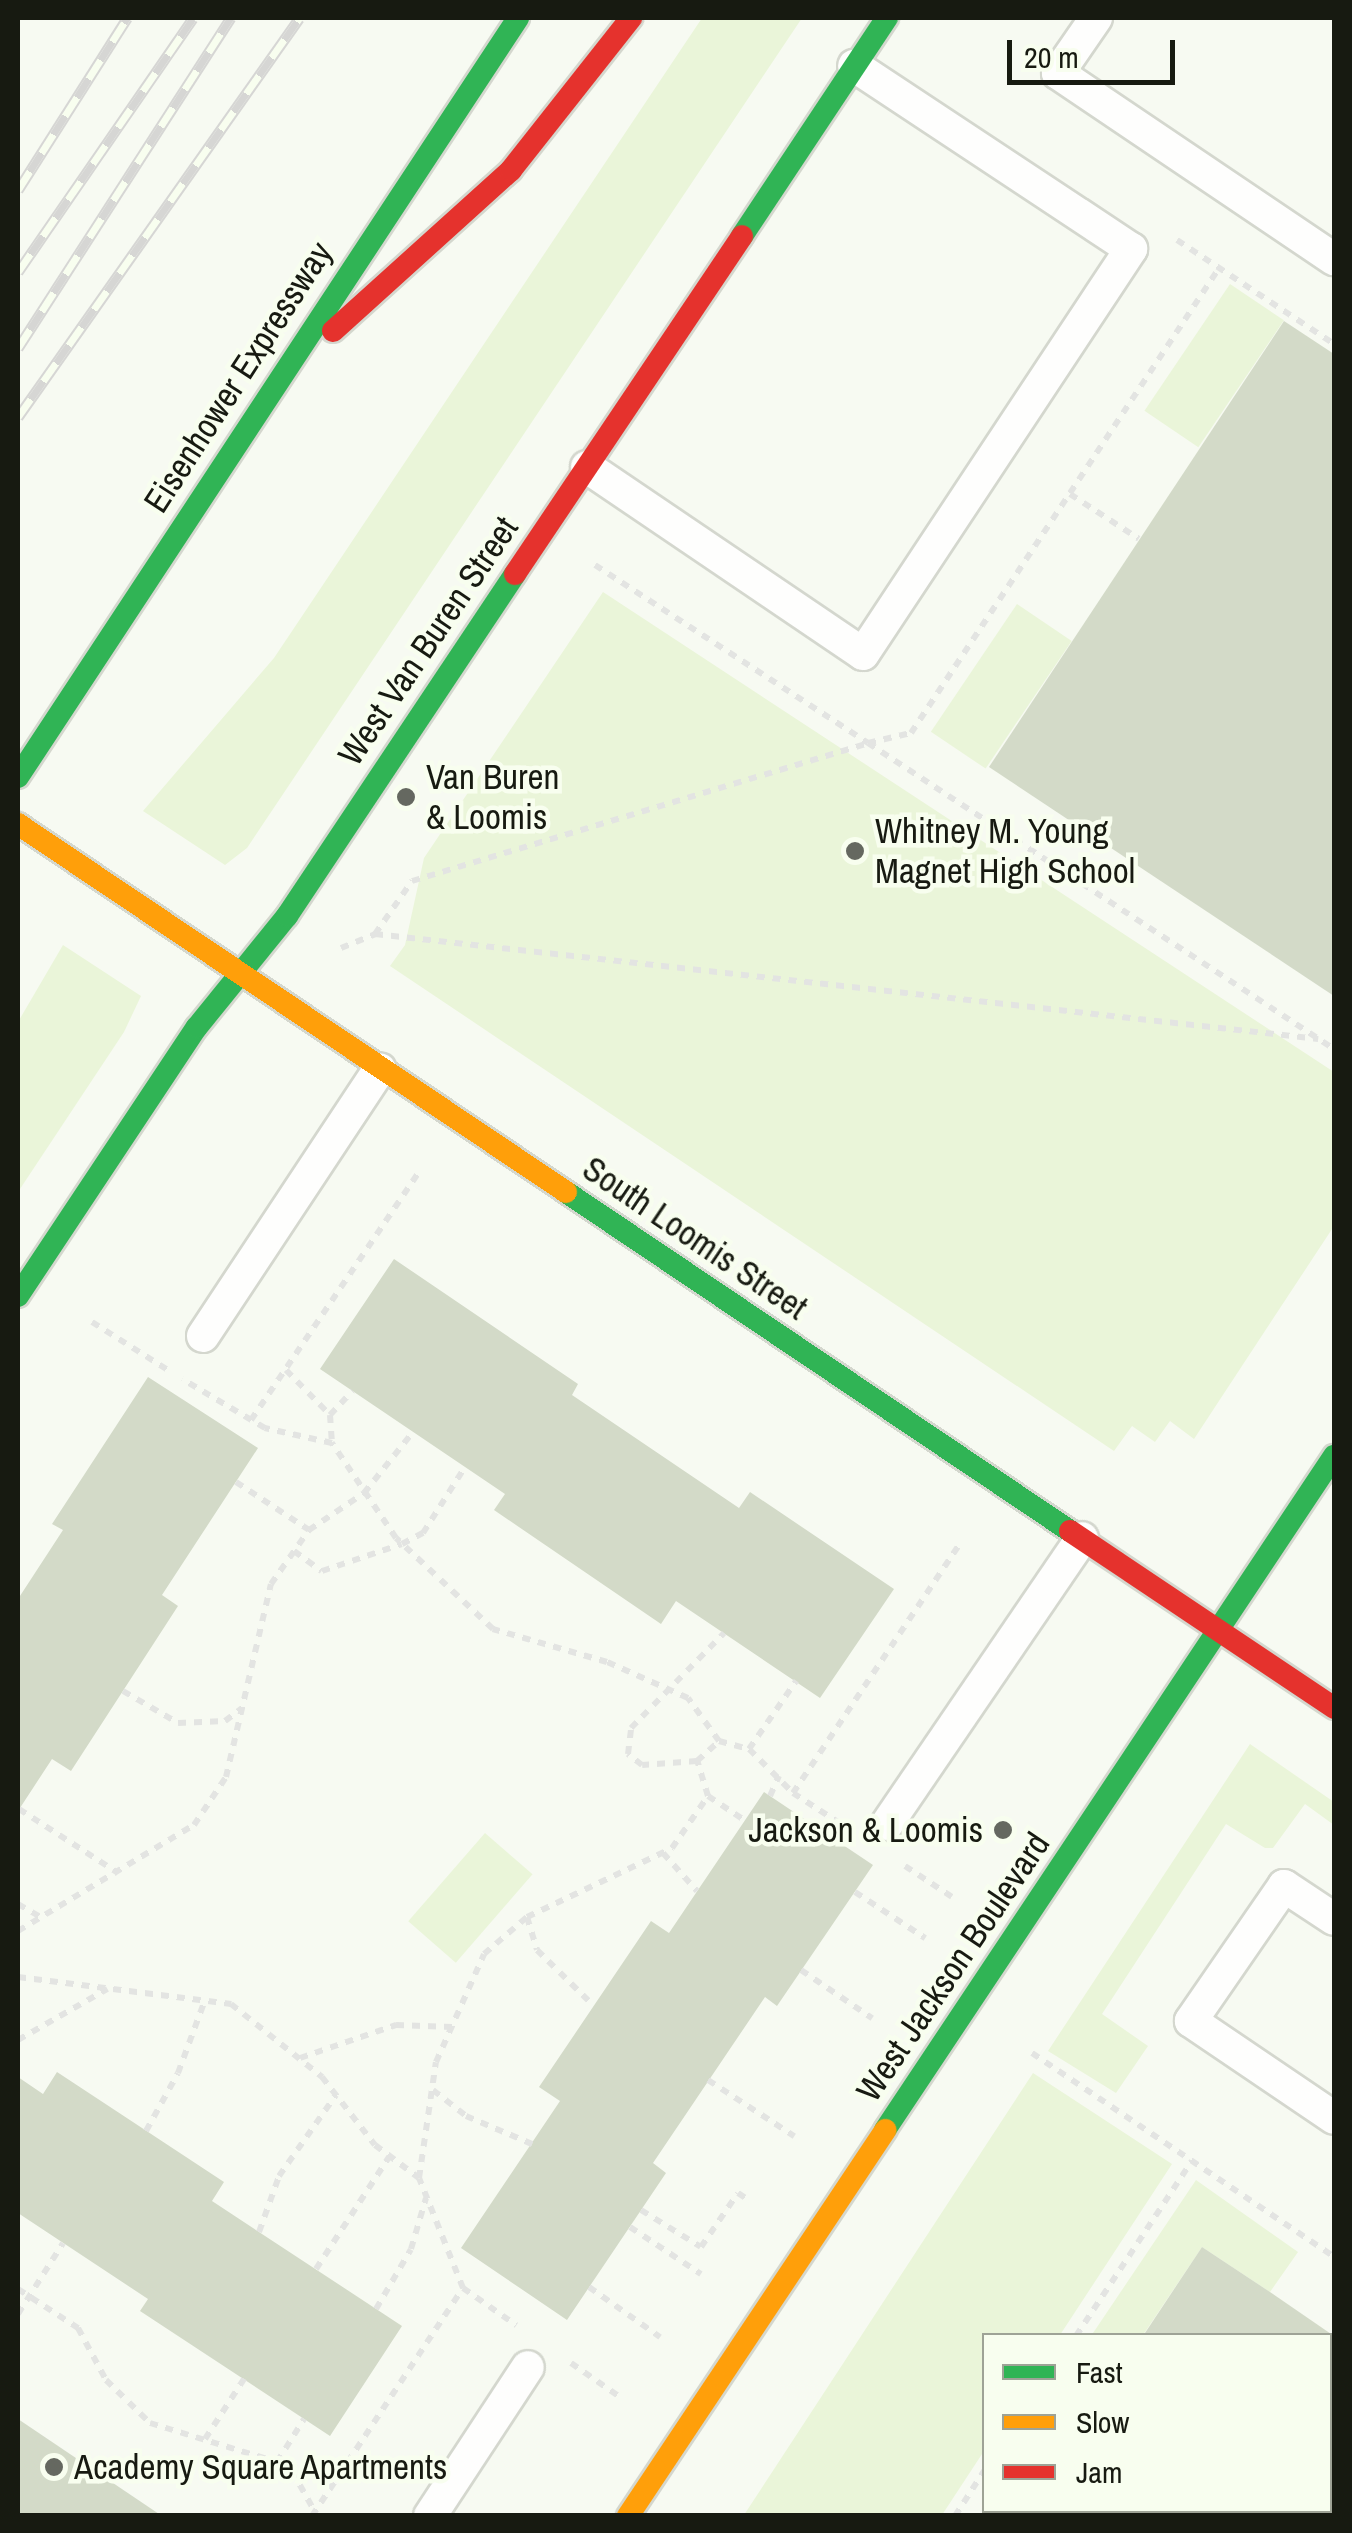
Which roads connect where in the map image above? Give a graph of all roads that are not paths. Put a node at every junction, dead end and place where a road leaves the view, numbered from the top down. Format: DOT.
graph roads {
  1 [pos="518,18"];
  2 [pos="632,18"];
  3 [pos="887,18"];
  4 [pos="1096,18"];
  5 [pos="854,66"];
  6 [pos="1334,259"];
  7 [pos="272,387"];
  8 [pos="588,467"];
  9 [pos="18,776"];
  10 [pos="18,824"];
  11 [pos="239,974"];
  12 [pos="380,1069"];
  13 [pos="18,1296"];
  14 [pos="203,1336"];
  15 [pos="1334,1456"];
  16 [pos="1082,1538"];
  17 [pos="1220,1631"];
  18 [pos="1334,1708"];
  19 [pos="877,1838"];
  20 [pos="1334,1919"];
  21 [pos="1334,2118"];
  22 [pos="528,2368"];
  23 [pos="430,2516"];
  24 [pos="628,2516"];
  1 -- 7 [label="main road, Eisenhower Expressway"];
  2 -- 7 [label="main road"];
  3 -- 5 [label="main road, West Van Buren Street"];
  4 -- 6 [label="lane"];
  5 -- 8 [label="main road, West Van Buren Street"];
  5 -- 8 [label="lane"];
  7 -- 9 [label="main road, Eisenhower Expressway"];
  8 -- 11 [label="main road, West Van Buren Street"];
  10 -- 11 [label="main road, South Loomis Street"];
  11 -- 12 [label="main road, South Loomis Street"];
  11 -- 13 [label="main road, West Van Buren Street"];
  12 -- 14 [label="lane"];
  12 -- 16 [label="main road, South Loomis Street"];
  15 -- 17 [label="main road, West Jackson Boulevard"];
  16 -- 17 [label="main road, South Loomis Street"];
  16 -- 19 [label="lane"];
  17 -- 18 [label="main road, South Loomis Street"];
  17 -- 24 [label="main road, West Jackson Boulevard"];
  20 -- 21 [label="lane"];
  22 -- 23 [label="lane"];
}
